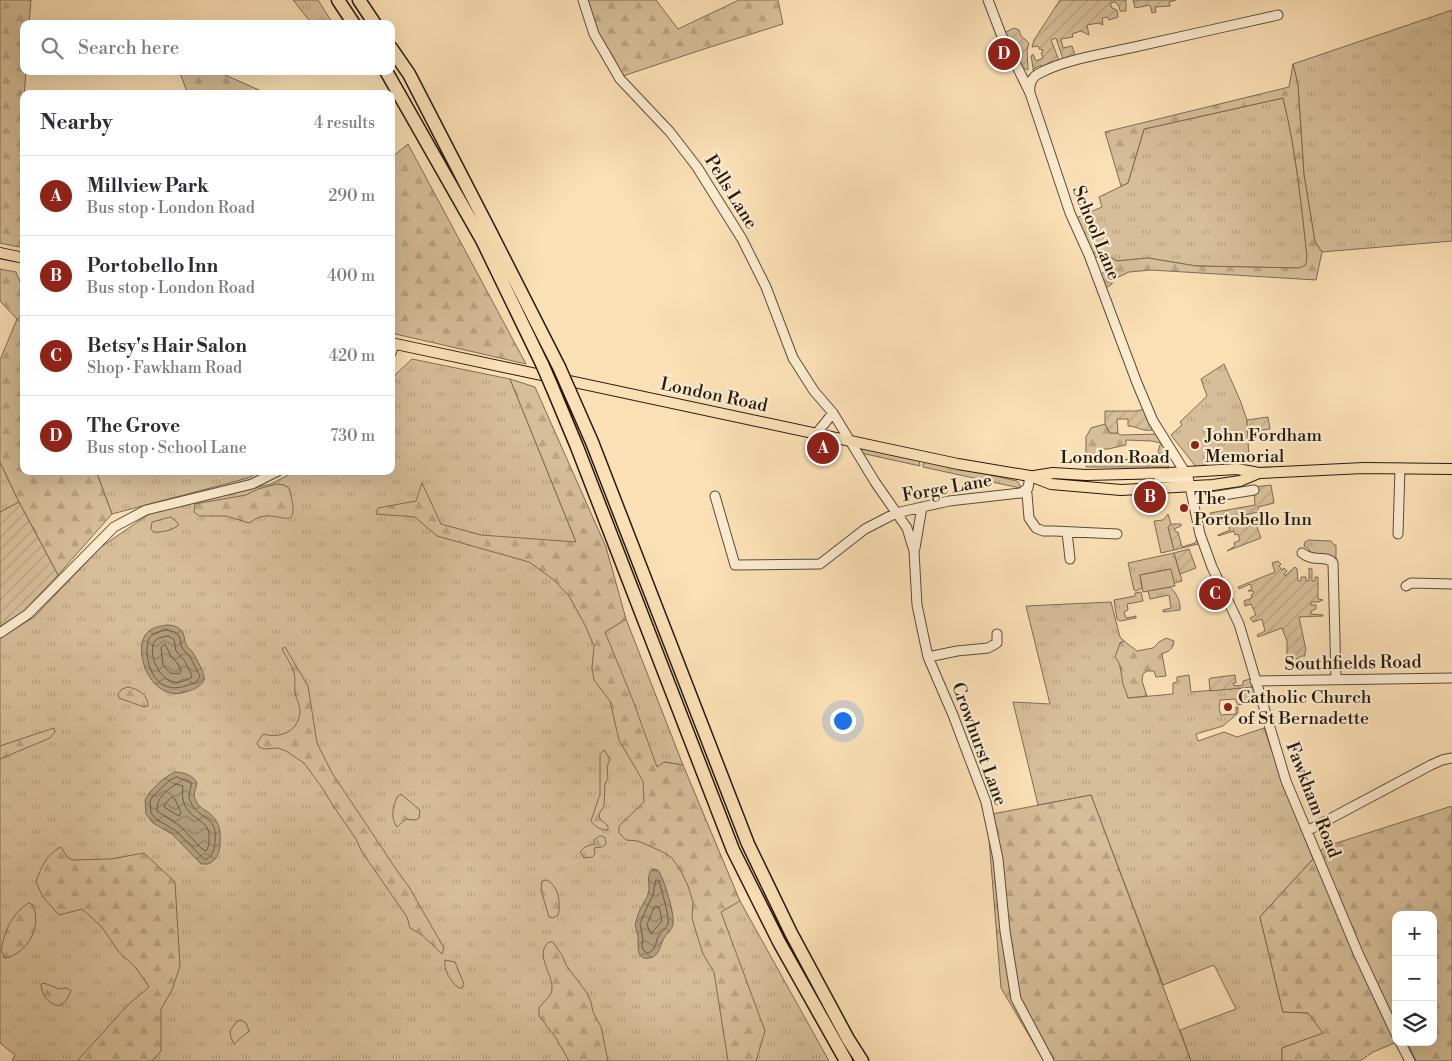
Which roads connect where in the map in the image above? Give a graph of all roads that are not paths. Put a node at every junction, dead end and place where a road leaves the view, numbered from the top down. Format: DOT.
graph roads {
  1 [pos="338,0"];
  2 [pos="360,0"];
  3 [pos="583,0"];
  4 [pos="988,0"];
  5 [pos="1278,15"];
  6 [pos="351,20"];
  7 [pos="372,20"];
  8 [pos="395,54"];
  9 [pos="388,75"];
  10 [pos="1030,93"];
  11 [pos="0,253"];
  12 [pos="20,257"];
  13 [pos="395,347"];
  14 [pos="833,413"];
  15 [pos="816,434"];
  16 [pos="850,441"];
  17 [pos="1400,468"];
  18 [pos="1452,469"];
  19 [pos="270,475"];
  20 [pos="1030,476"];
  21 [pos="1244,477"];
  22 [pos="1189,480"];
  23 [pos="1026,491"];
  24 [pos="715,496"];
  25 [pos="1205,498"];
  26 [pos="922,507"];
  27 [pos="896,513"];
  28 [pos="1067,532"];
  29 [pos="1117,534"];
  30 [pos="1398,534"];
  31 [pos="914,551"];
  32 [pos="1302,553"];
  33 [pos="1070,559"];
  34 [pos="1452,584"];
  35 [pos="1406,586"];
  36 [pos="0,633"];
  37 [pos="997,634"];
  38 [pos="928,657"];
  39 [pos="1452,678"];
  40 [pos="1336,679"];
  41 [pos="1255,680"];
  42 [pos="1452,758"];
  43 [pos="1307,831"];
  44 [pos="1392,1025"];
  45 [pos="1402,1046"];
  46 [pos="846,1061"];
  47 [pos="862,1061"];
  48 [pos="1049,1061"];
  49 [pos="1410,1061"];
  1 -- 6 [label="highway"];
  2 -- 7 [label="highway"];
  3 -- 14 [label="street, Pells Lane"];
  4 -- 10 [label="street, School Lane"];
  5 -- 10 [label="street"];
  8 -- 47 [label="highway, bridge"];
  9 -- 46 [label="highway, bridge"];
  10 -- 22 [label="street, School Lane"];
  11 -- 12 [label="main road"];
  13 -- 15 [label="main road, London Road"];
  14 -- 15 [label="street"];
  14 -- 16 [label="street, Pells Lane"];
  15 -- 16 [label="main road, London Road"];
  16 -- 20 [label="main road, London Road"];
  16 -- 27 [label="street, Crowhurst Lane"];
  17 -- 18 [label="main road, London Road"];
  17 -- 21 [label="main road, London Road"];
  17 -- 30 [label="street"];
  19 -- 36 [label="street"];
  20 -- 22 [label="main road, London Road"];
  20 -- 22 [label="main road, London Road"];
  20 -- 23 [label="street"];
  21 -- 22 [label="main road, London Road"];
  21 -- 22 [label="main road, London Road"];
  21 -- 25 [label="street"];
  22 -- 41 [label="street, Fawkham Road"];
  23 -- 26 [label="street, Forge Lane"];
  23 -- 28 [label="street"];
  24 -- 27 [label="street, Forge Lane"];
  26 -- 27 [label="street, Forge Lane"];
  26 -- 31 [label="street, Crowhurst Lane"];
  27 -- 31 [label="street, Crowhurst Lane"];
  28 -- 29 [label="street"];
  28 -- 33 [label="street"];
  31 -- 38 [label="street, Crowhurst Lane"];
  32 -- 40 [label="street"];
  34 -- 35 [label="street"];
  37 -- 38 [label="street"];
  38 -- 48 [label="street, Crowhurst Lane"];
  39 -- 40 [label="street, Southfields Road"];
  40 -- 41 [label="street, Southfields Road"];
  41 -- 43 [label="street, Fawkham Road"];
  42 -- 43 [label="street"];
  43 -- 44 [label="street, Fawkham Road"];
  45 -- 49 [label="street"];
}
